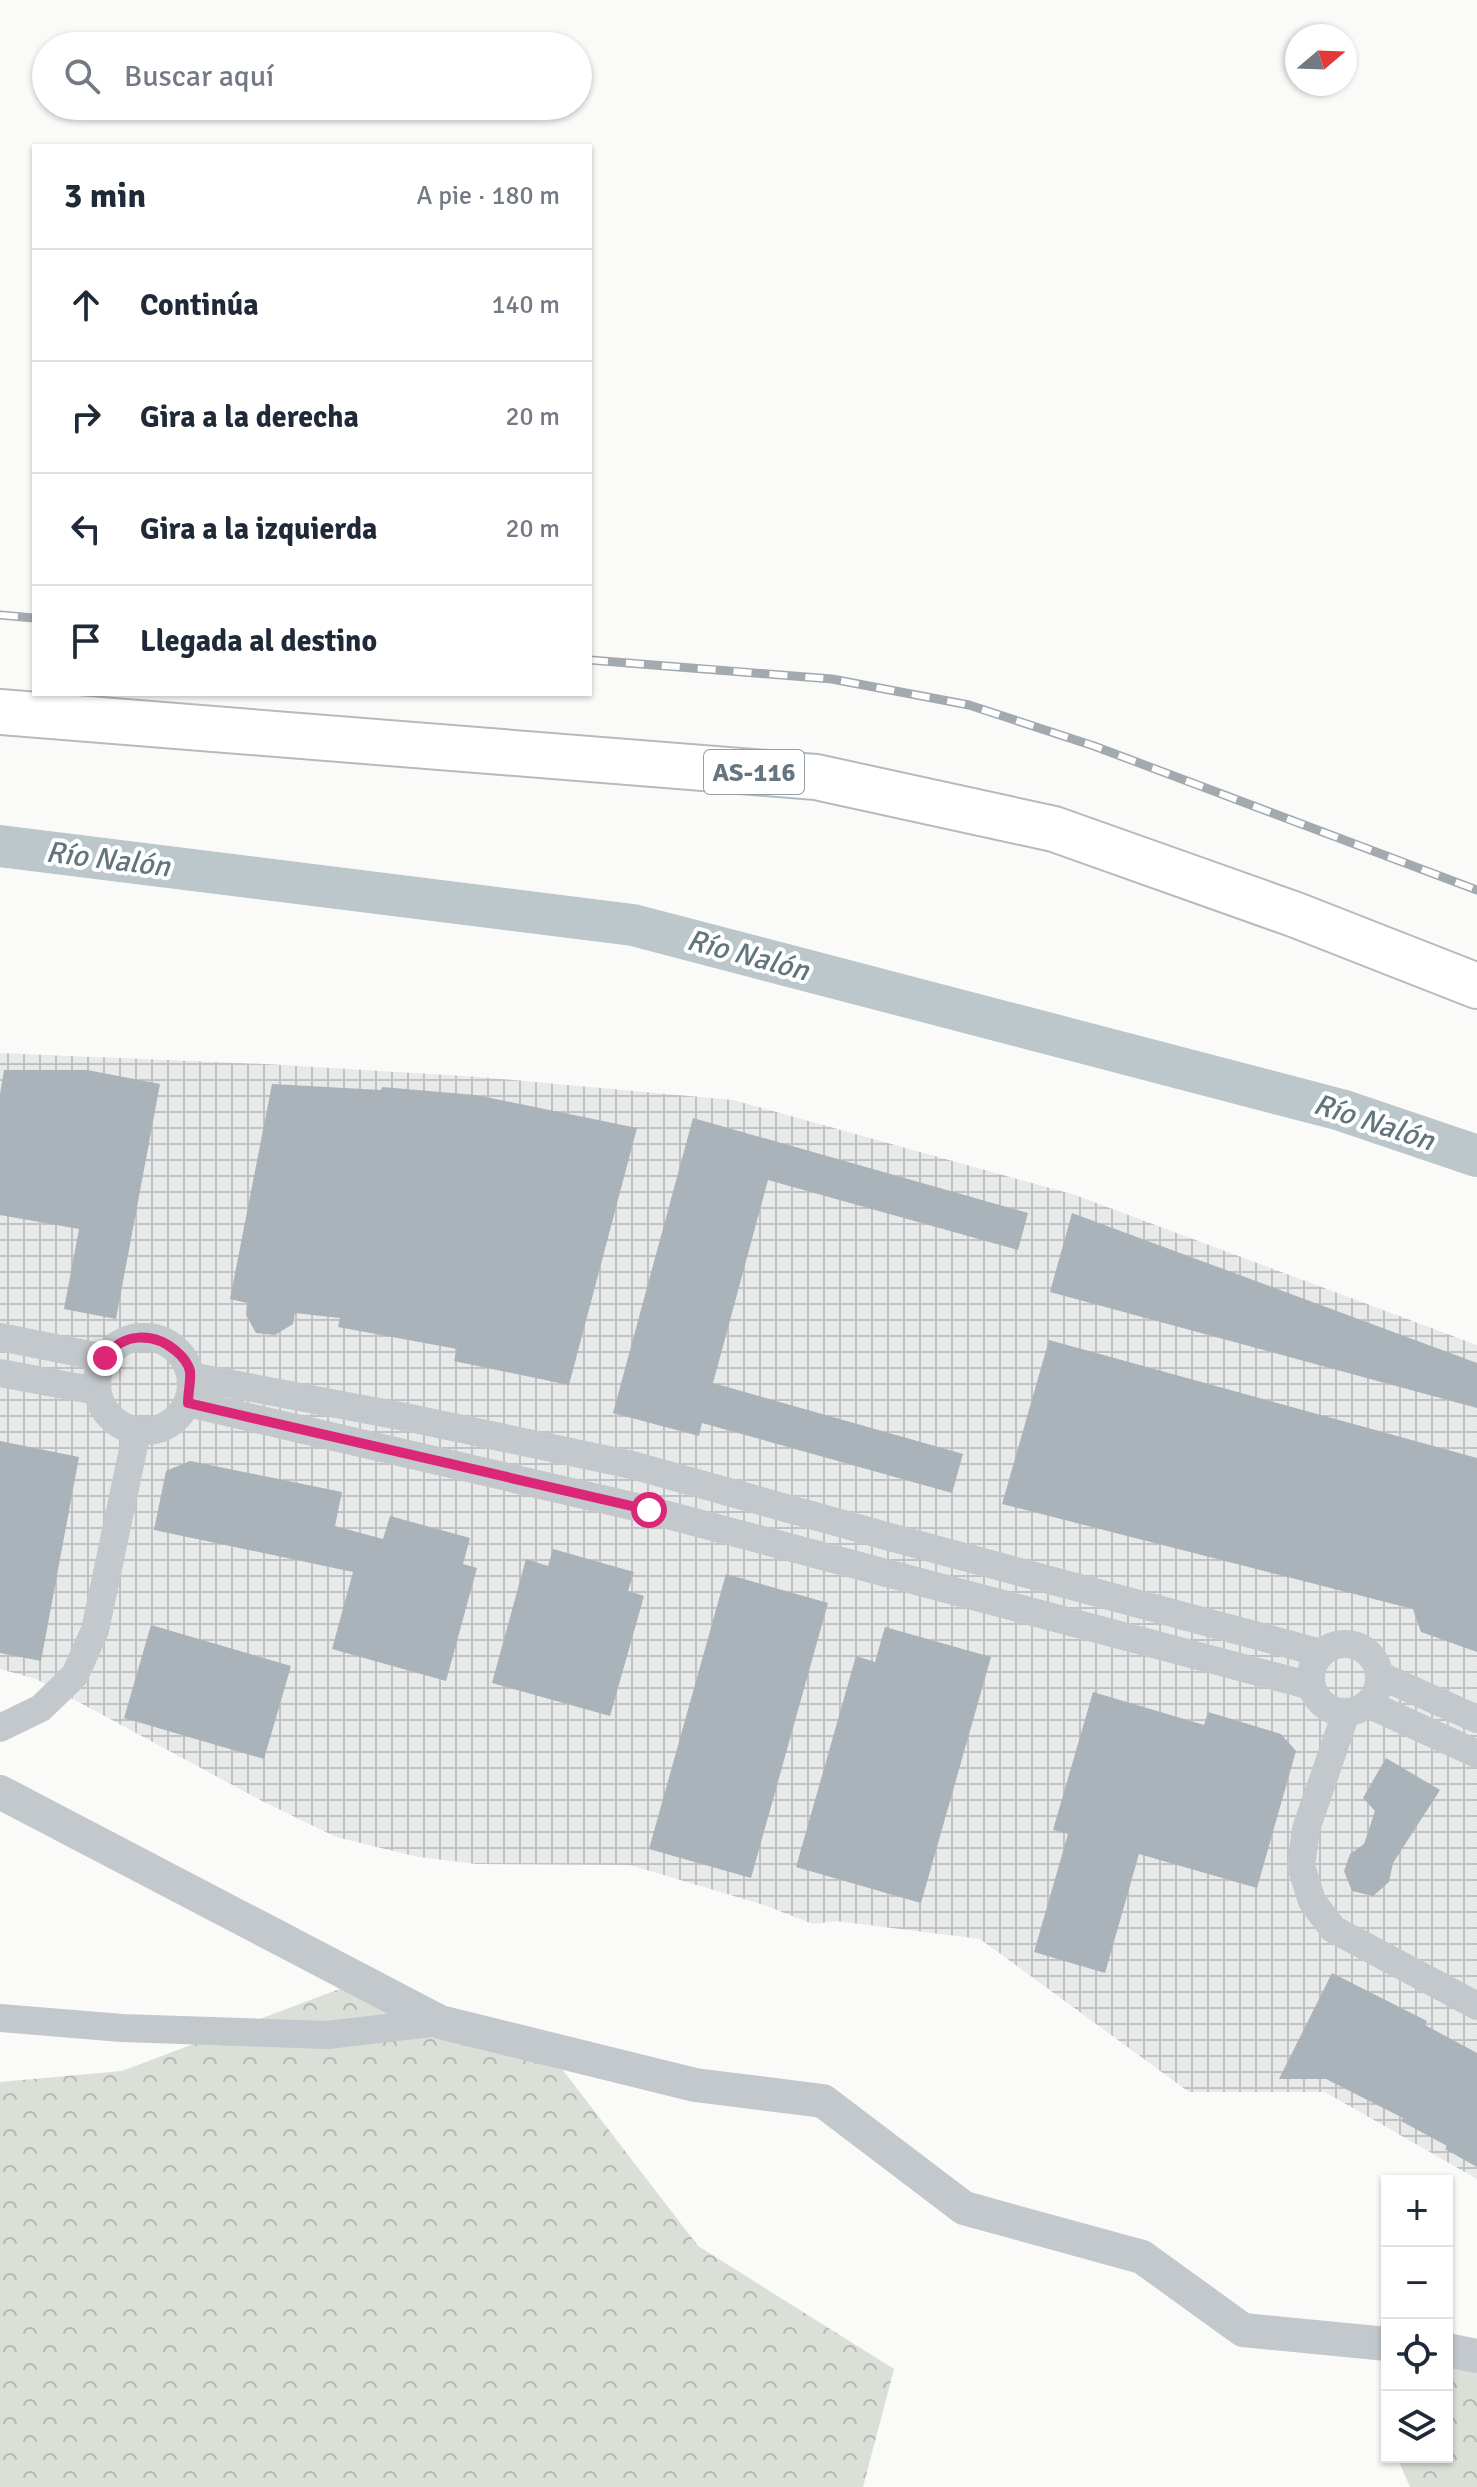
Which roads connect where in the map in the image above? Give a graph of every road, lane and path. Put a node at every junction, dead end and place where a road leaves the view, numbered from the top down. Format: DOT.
graph roads {
  1 [pos="0,712"];
  2 [pos="1477,986"];
  3 [pos="0,1337"];
  4 [pos="105,1358"];
  5 [pos="0,1373"];
  6 [pos="189,1390"];
  7 [pos="97,1391"];
  8 [pos="137,1431"];
  9 [pos="1321,1653"];
  10 [pos="1379,1675"];
  11 [pos="1311,1686"];
  12 [pos="1357,1709"];
  13 [pos="1477,1719"];
  14 [pos="0,1728"];
  15 [pos="1477,1754"];
  16 [pos="0,1792"];
  17 [pos="1477,2006"];
  18 [pos="0,2018"];
  19 [pos="440,2022"];
  20 [pos="1381,2343"];
  21 [pos="1453,2351"];
  22 [pos="1477,2356"];
  1 -- 2 [label="main road, AS-116"];
  3 -- 4 [label="street"];
  4 -- 6 [label="street"];
  4 -- 7 [label="street"];
  5 -- 7 [label="street"];
  6 -- 8 [label="street"];
  6 -- 9 [label="street"];
  6 -- 11 [label="street"];
  7 -- 8 [label="street"];
  8 -- 14 [label="street"];
  9 -- 10 [label="street"];
  9 -- 11 [label="street"];
  10 -- 12 [label="street"];
  10 -- 13 [label="street"];
  11 -- 12 [label="street"];
  12 -- 15 [label="street"];
  12 -- 17 [label="street"];
  16 -- 19 [label="street"];
  18 -- 19 [label="street"];
  19 -- 20 [label="street"];
  21 -- 22 [label="street"];
}
